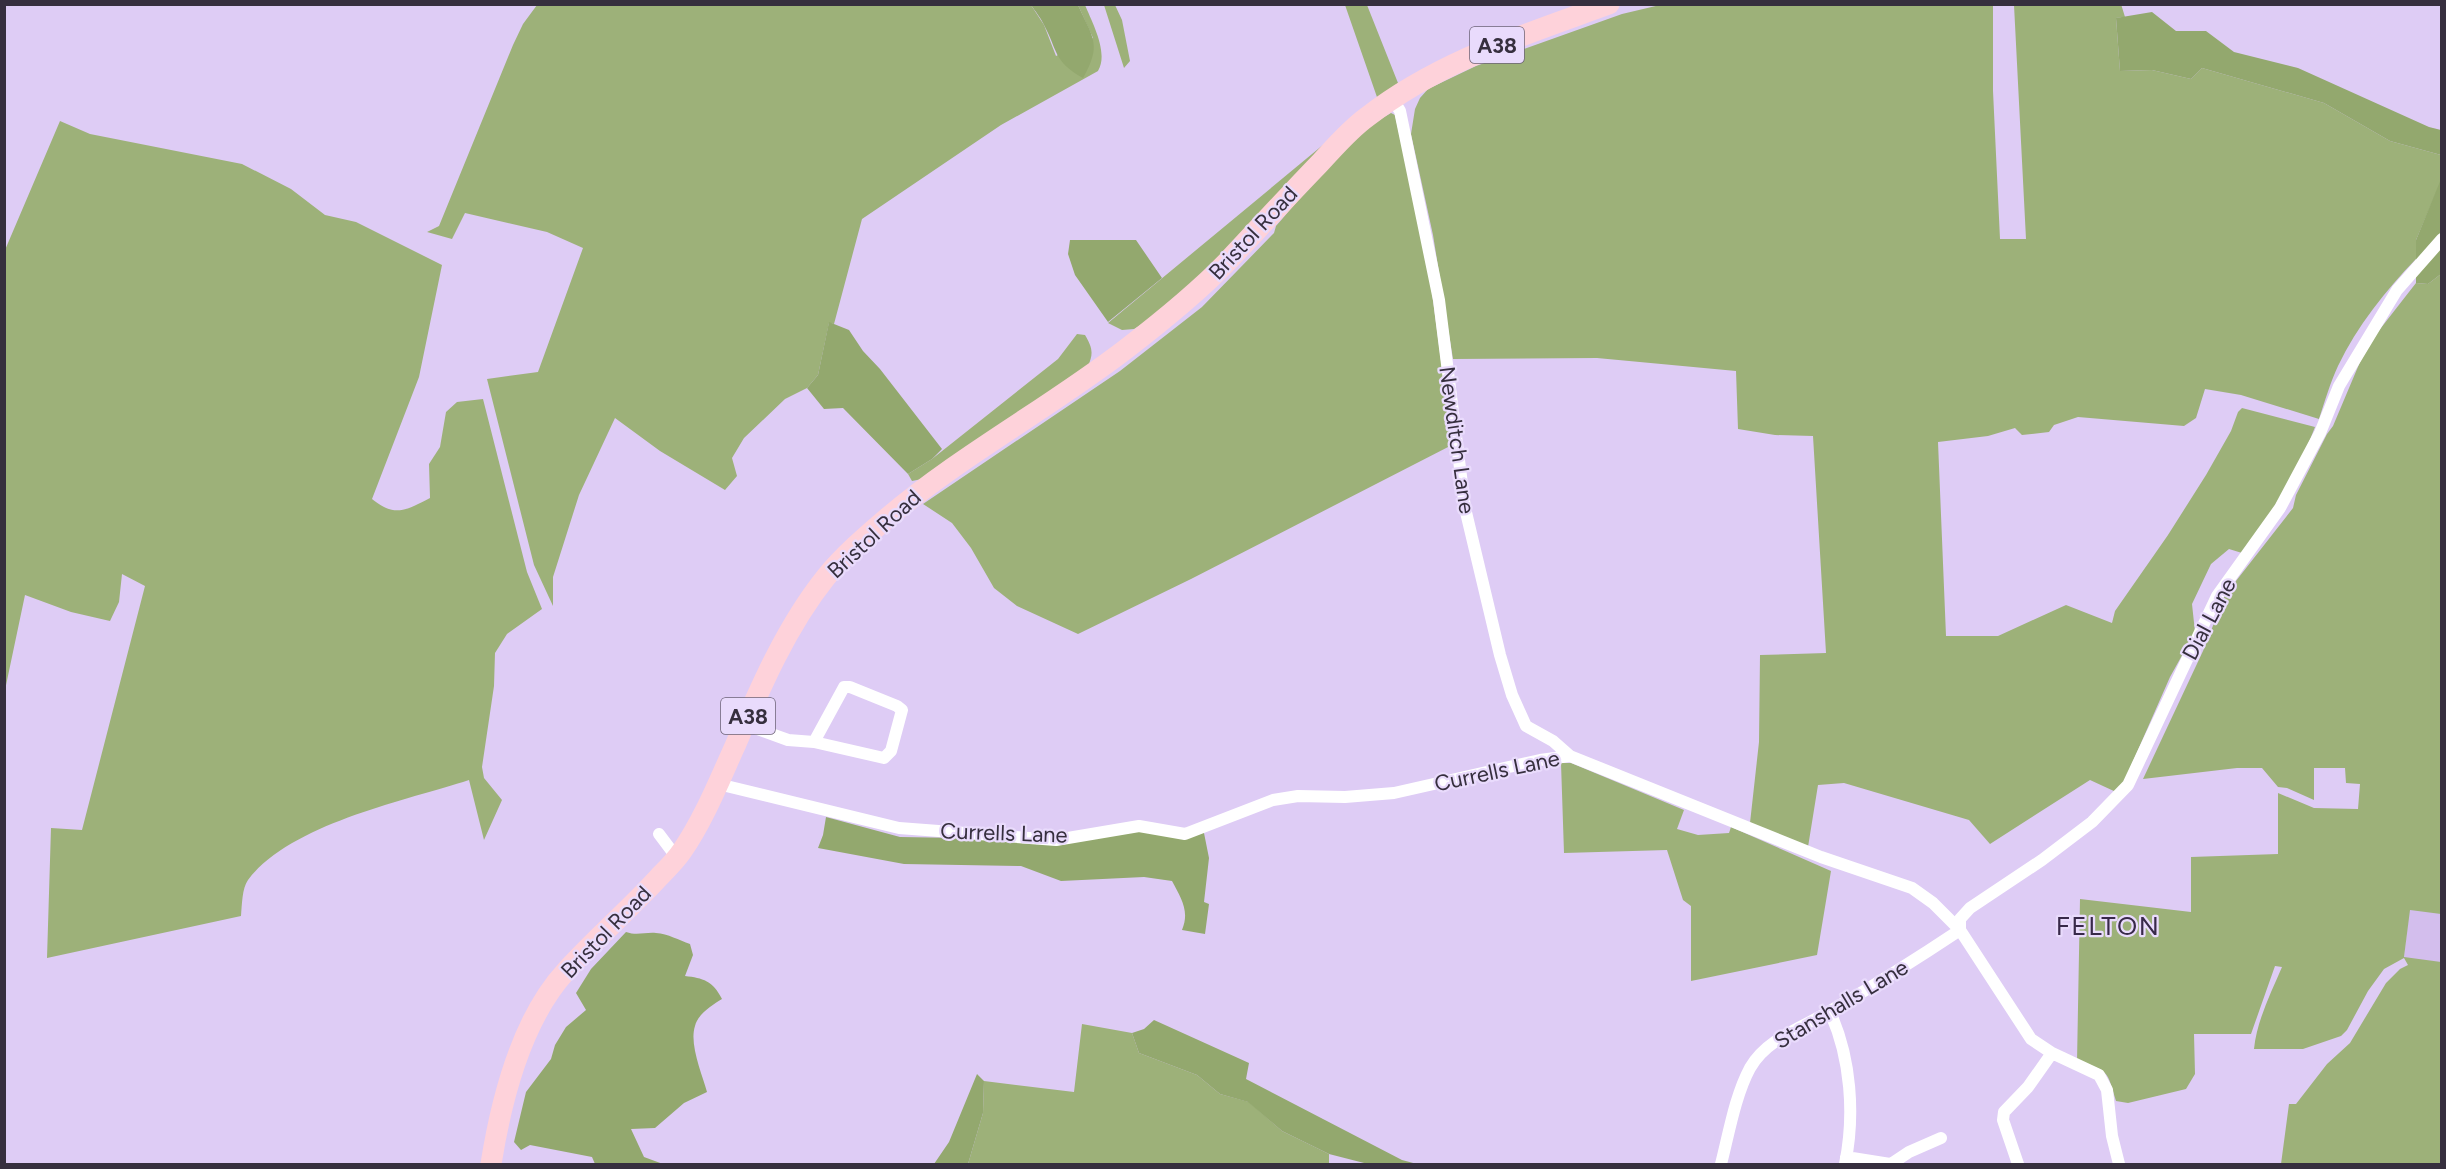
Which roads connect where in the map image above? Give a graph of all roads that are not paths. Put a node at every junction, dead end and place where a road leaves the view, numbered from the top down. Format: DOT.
graph roads {
  1 [pos="1609,4"];
  2 [pos="1392,98"];
  3 [pos="2442,238"];
  4 [pos="744,724"];
  5 [pos="814,742"];
  6 [pos="1570,756"];
  7 [pos="718,784"];
  8 [pos="659,834"];
  9 [pos="677,858"];
  10 [pos="1960,930"];
  11 [pos="1830,1012"];
  12 [pos="2052,1053"];
  13 [pos="1941,1138"];
  14 [pos="1845,1161"];
  15 [pos="491,1164"];
  16 [pos="1721,1164"];
  17 [pos="1891,1164"];
  18 [pos="2018,1164"];
  19 [pos="2119,1164"];
  1 -- 2 [label="highway, A38"];
  2 -- 4 [label="highway, Bristol Road / A38"];
  2 -- 6 [label="street, Newditch Lane"];
  3 -- 10 [label="street, Dial Lane"];
  4 -- 5 [label="street"];
  4 -- 7 [label="highway, Bristol Road / A38"];
  5 -- 5 [label="street"];
  6 -- 7 [label="street, Currells Lane"];
  6 -- 10 [label="street"];
  7 -- 9 [label="highway, Bristol Road / A38"];
  8 -- 9 [label="street"];
  9 -- 15 [label="highway, Bristol Road / A38"];
  10 -- 11 [label="street, Stanshalls Lane"];
  10 -- 12 [label="street"];
  11 -- 14 [label="street"];
  11 -- 16 [label="street, Stanshalls Lane"];
  12 -- 18 [label="street"];
  12 -- 19 [label="street"];
  13 -- 17 [label="street"];
  14 -- 17 [label="street"];
}
